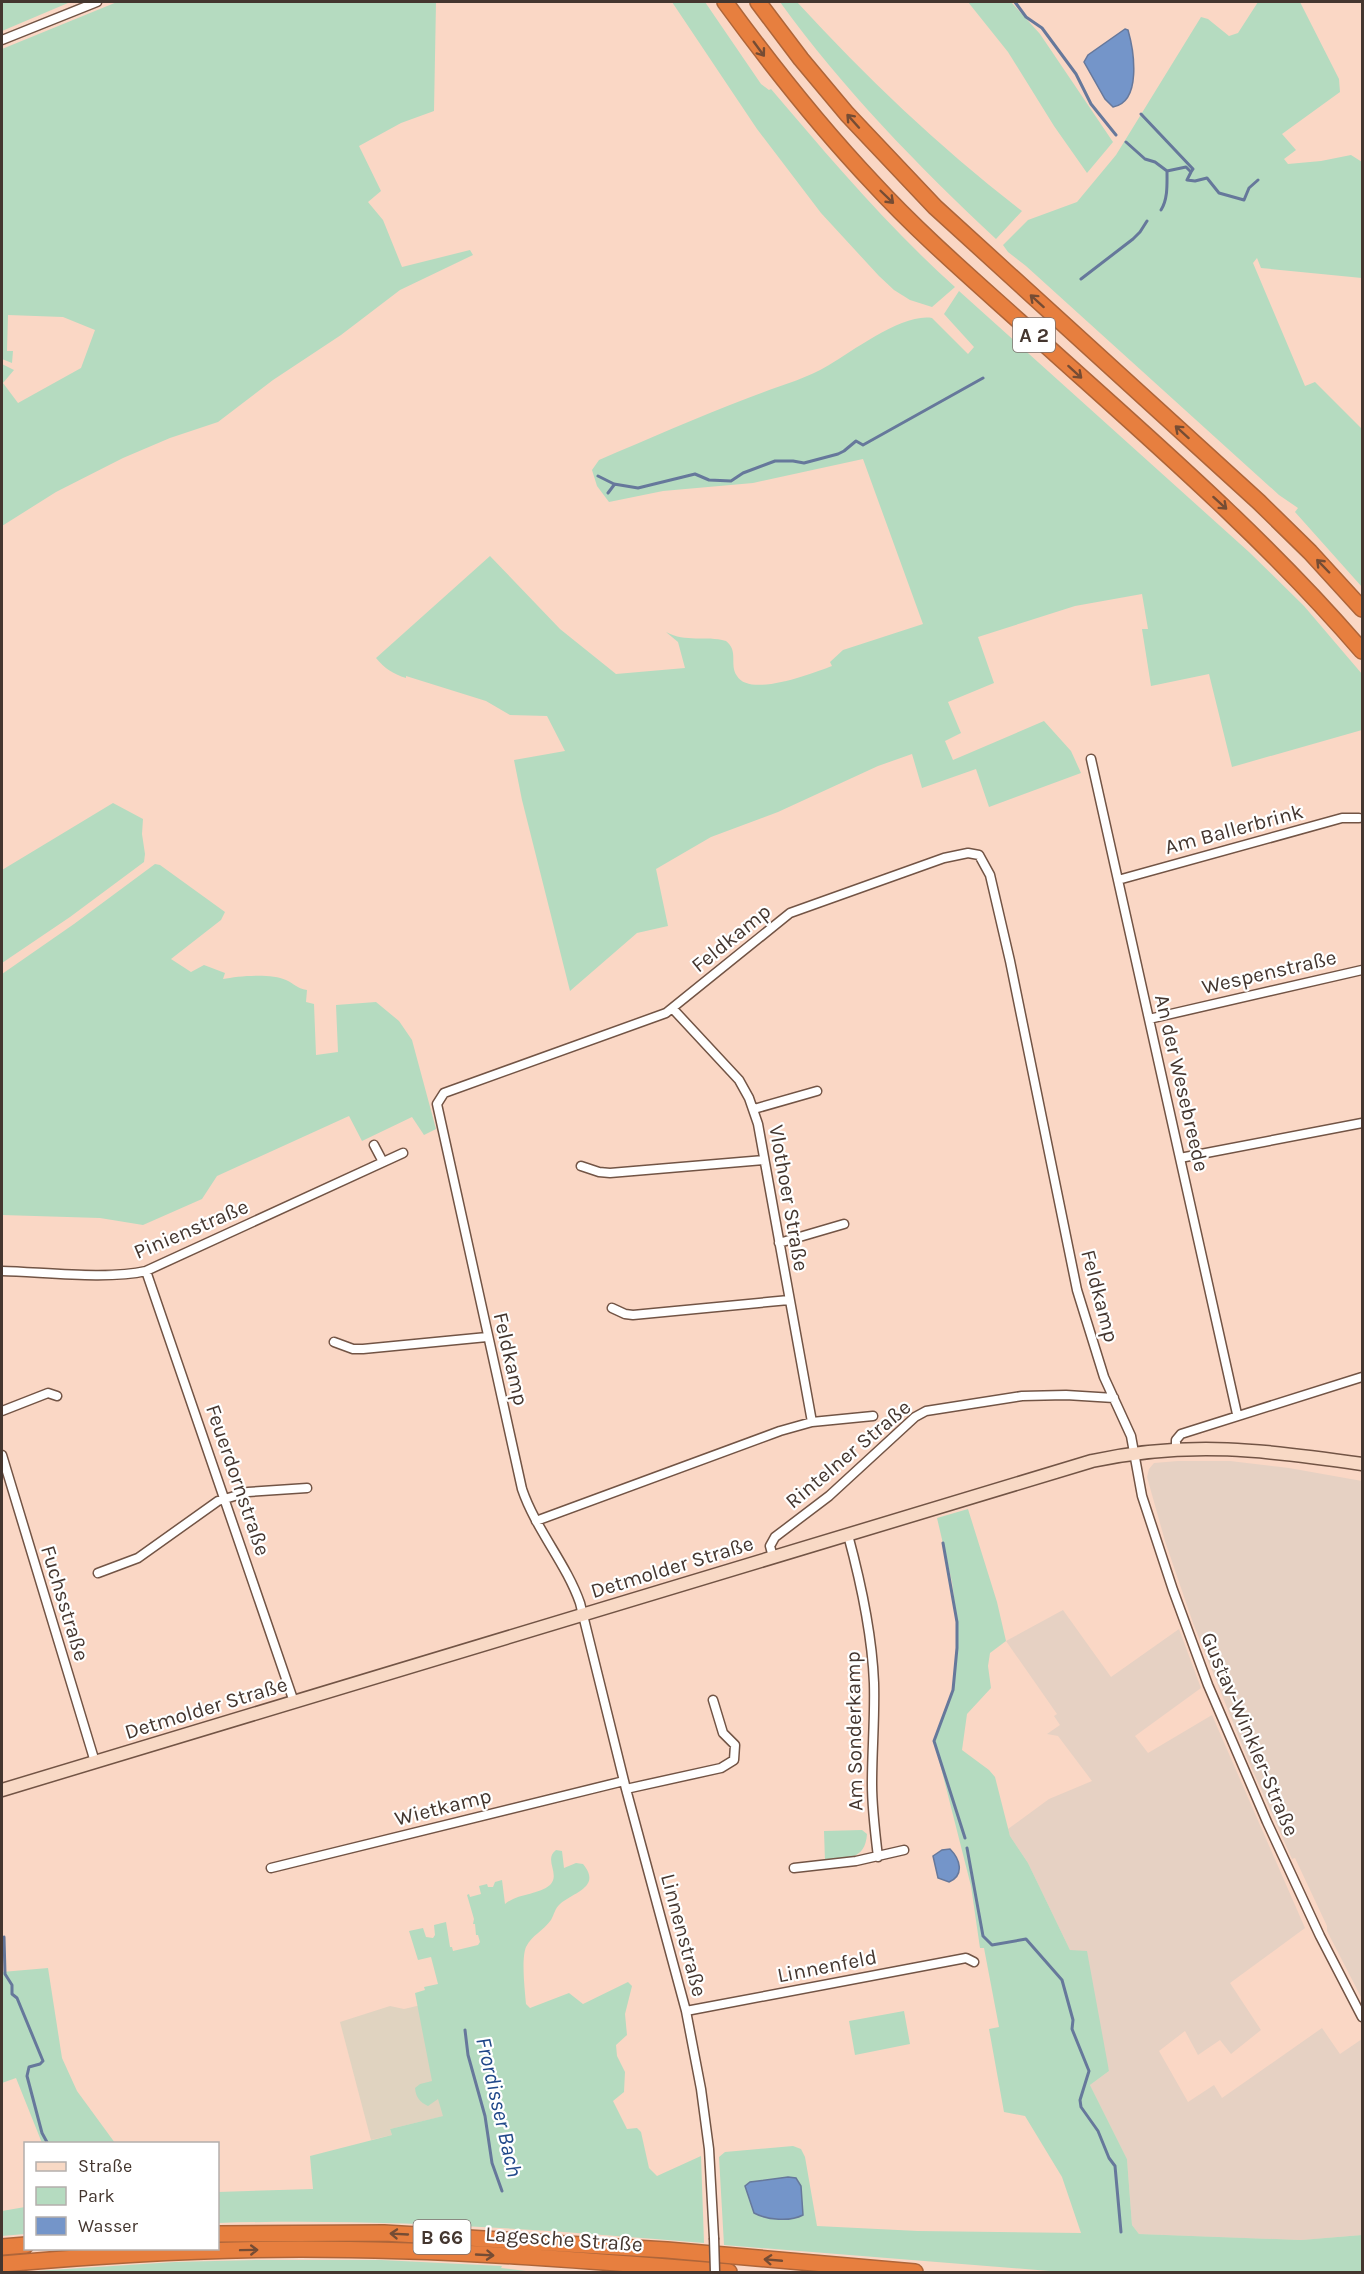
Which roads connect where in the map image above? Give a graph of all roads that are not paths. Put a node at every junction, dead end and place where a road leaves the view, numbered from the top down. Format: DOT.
graph roads {
  1 [pos="97,2"];
  2 [pos="725,2"];
  3 [pos="758,2"];
  4 [pos="2,40"];
  5 [pos="1362,609"];
  6 [pos="1362,651"];
  7 [pos="1091,759"];
  8 [pos="1359,818"];
  9 [pos="1118,880"];
  10 [pos="1362,970"];
  11 [pos="673,1009"];
  12 [pos="1149,1018"];
  13 [pos="817,1091"];
  14 [pos="754,1109"];
  15 [pos="1362,1123"];
  16 [pos="374,1145"];
  17 [pos="403,1153"];
  18 [pos="1180,1158"];
  19 [pos="764,1160"];
  20 [pos="383,1162"];
  21 [pos="581,1166"];
  22 [pos="844,1224"];
  23 [pos="779,1243"];
  24 [pos="2,1271"];
  25 [pos="146,1271"];
  26 [pos="789,1300"];
  27 [pos="612,1308"];
  28 [pos="488,1337"];
  29 [pos="334,1342"];
  30 [pos="1362,1377"];
  31 [pos="57,1396"];
  32 [pos="1114,1398"];
  33 [pos="2,1411"];
  34 [pos="1238,1414"];
  35 [pos="873,1416"];
  36 [pos="812,1422"];
  37 [pos="1176,1448"];
  38 [pos="1134,1453"];
  39 [pos="2,1455"];
  40 [pos="1362,1464"];
  41 [pos="307,1488"];
  42 [pos="225,1499"];
  43 [pos="536,1521"];
  44 [pos="848,1535"];
  45 [pos="773,1557"];
  46 [pos="98,1573"];
  47 [pos="583,1614"];
  48 [pos="712,1700"];
  49 [pos="294,1702"];
  50 [pos="95,1762"];
  51 [pos="625,1785"];
  52 [pos="2,1790"];
  53 [pos="904,1850"];
  54 [pos="878,1857"];
  55 [pos="271,1868"];
  56 [pos="794,1868"];
  57 [pos="974,1962"];
  58 [pos="686,2011"];
  59 [pos="1362,2017"];
  60 [pos="219,2234"];
  61 [pos="24,2245"];
  62 [pos="2,2247"];
  63 [pos="2,2264"];
  64 [pos="715,2272"];
  65 [pos="729,2272"];
  66 [pos="915,2272"];
  1 -- 4 [label="street"];
  2 -- 6 [label="highway, A 2, one-way"];
  5 -- 3 [label="highway, A 2, one-way"];
  7 -- 9 [label="street, An der Wesebreede"];
  8 -- 9 [label="street, Am Ballerbrink"];
  9 -- 12 [label="street, An der Wesebreede"];
  10 -- 12 [label="street, Wespenstraße"];
  11 -- 14 [label="street, Vlothoer Straße"];
  11 -- 28 [label="street, Feldkamp"];
  11 -- 32 [label="street, Feldkamp"];
  12 -- 18 [label="street, An der Wesebreede"];
  13 -- 14 [label="street"];
  14 -- 19 [label="street, Vlothoer Straße"];
  15 -- 18 [label="street"];
  16 -- 20 [label="street"];
  17 -- 20 [label="street, Pinienstraße"];
  18 -- 34 [label="street, An der Wesebreede"];
  19 -- 21 [label="street"];
  19 -- 23 [label="street, Vlothoer Straße"];
  20 -- 25 [label="street, Pinienstraße"];
  22 -- 23 [label="street"];
  23 -- 26 [label="street, Vlothoer Straße"];
  24 -- 25 [label="street, Pinienstraße"];
  25 -- 42 [label="street, Feuerdornstraße"];
  26 -- 27 [label="street"];
  26 -- 36 [label="street, Vlothoer Straße"];
  28 -- 29 [label="street"];
  28 -- 43 [label="street, Feldkamp"];
  30 -- 34 [label="street"];
  31 -- 33 [label="street"];
  32 -- 38 [label="street, Feldkamp"];
  32 -- 45 [label="street, Rintelner Straße"];
  34 -- 37 [label="street"];
  35 -- 36 [label="street, Rintelner Straße"];
  36 -- 43 [label="street, Rintelner Straße"];
  37 -- 38 [label="street, Detmolder Straße"];
  37 -- 40 [label="street, Detmolder Straße"];
  38 -- 44 [label="street, Detmolder Straße"];
  38 -- 59 [label="street, Gustav-Winkler-Straße"];
  39 -- 50 [label="street, Fuchsstraße"];
  41 -- 42 [label="street"];
  42 -- 46 [label="street"];
  42 -- 49 [label="street, Feuerdornstraße"];
  43 -- 47 [label="street, Feldkamp"];
  44 -- 45 [label="street, Detmolder Straße"];
  44 -- 54 [label="street, Am Sonderkamp"];
  45 -- 47 [label="street, Detmolder Straße"];
  47 -- 49 [label="street, Detmolder Straße"];
  47 -- 51 [label="street, Linnenstraße"];
  48 -- 51 [label="street, Wietkamp"];
  49 -- 50 [label="street, Detmolder Straße"];
  50 -- 52 [label="street, Detmolder Straße"];
  51 -- 55 [label="street, Wietkamp"];
  51 -- 58 [label="street, Linnenstraße"];
  53 -- 54 [label="street"];
  54 -- 56 [label="street"];
  57 -- 58 [label="street, Linnenfeld"];
  58 -- 64 [label="street, Linnenstraße, bridge"];
  66 -- 60 [label="highway, Lagesche Straße / B 66, one-way"];
  61 -- 62 [label="highway"];
  63 -- 65 [label="highway, Lagesche Straße / B 66, one-way"];
}
